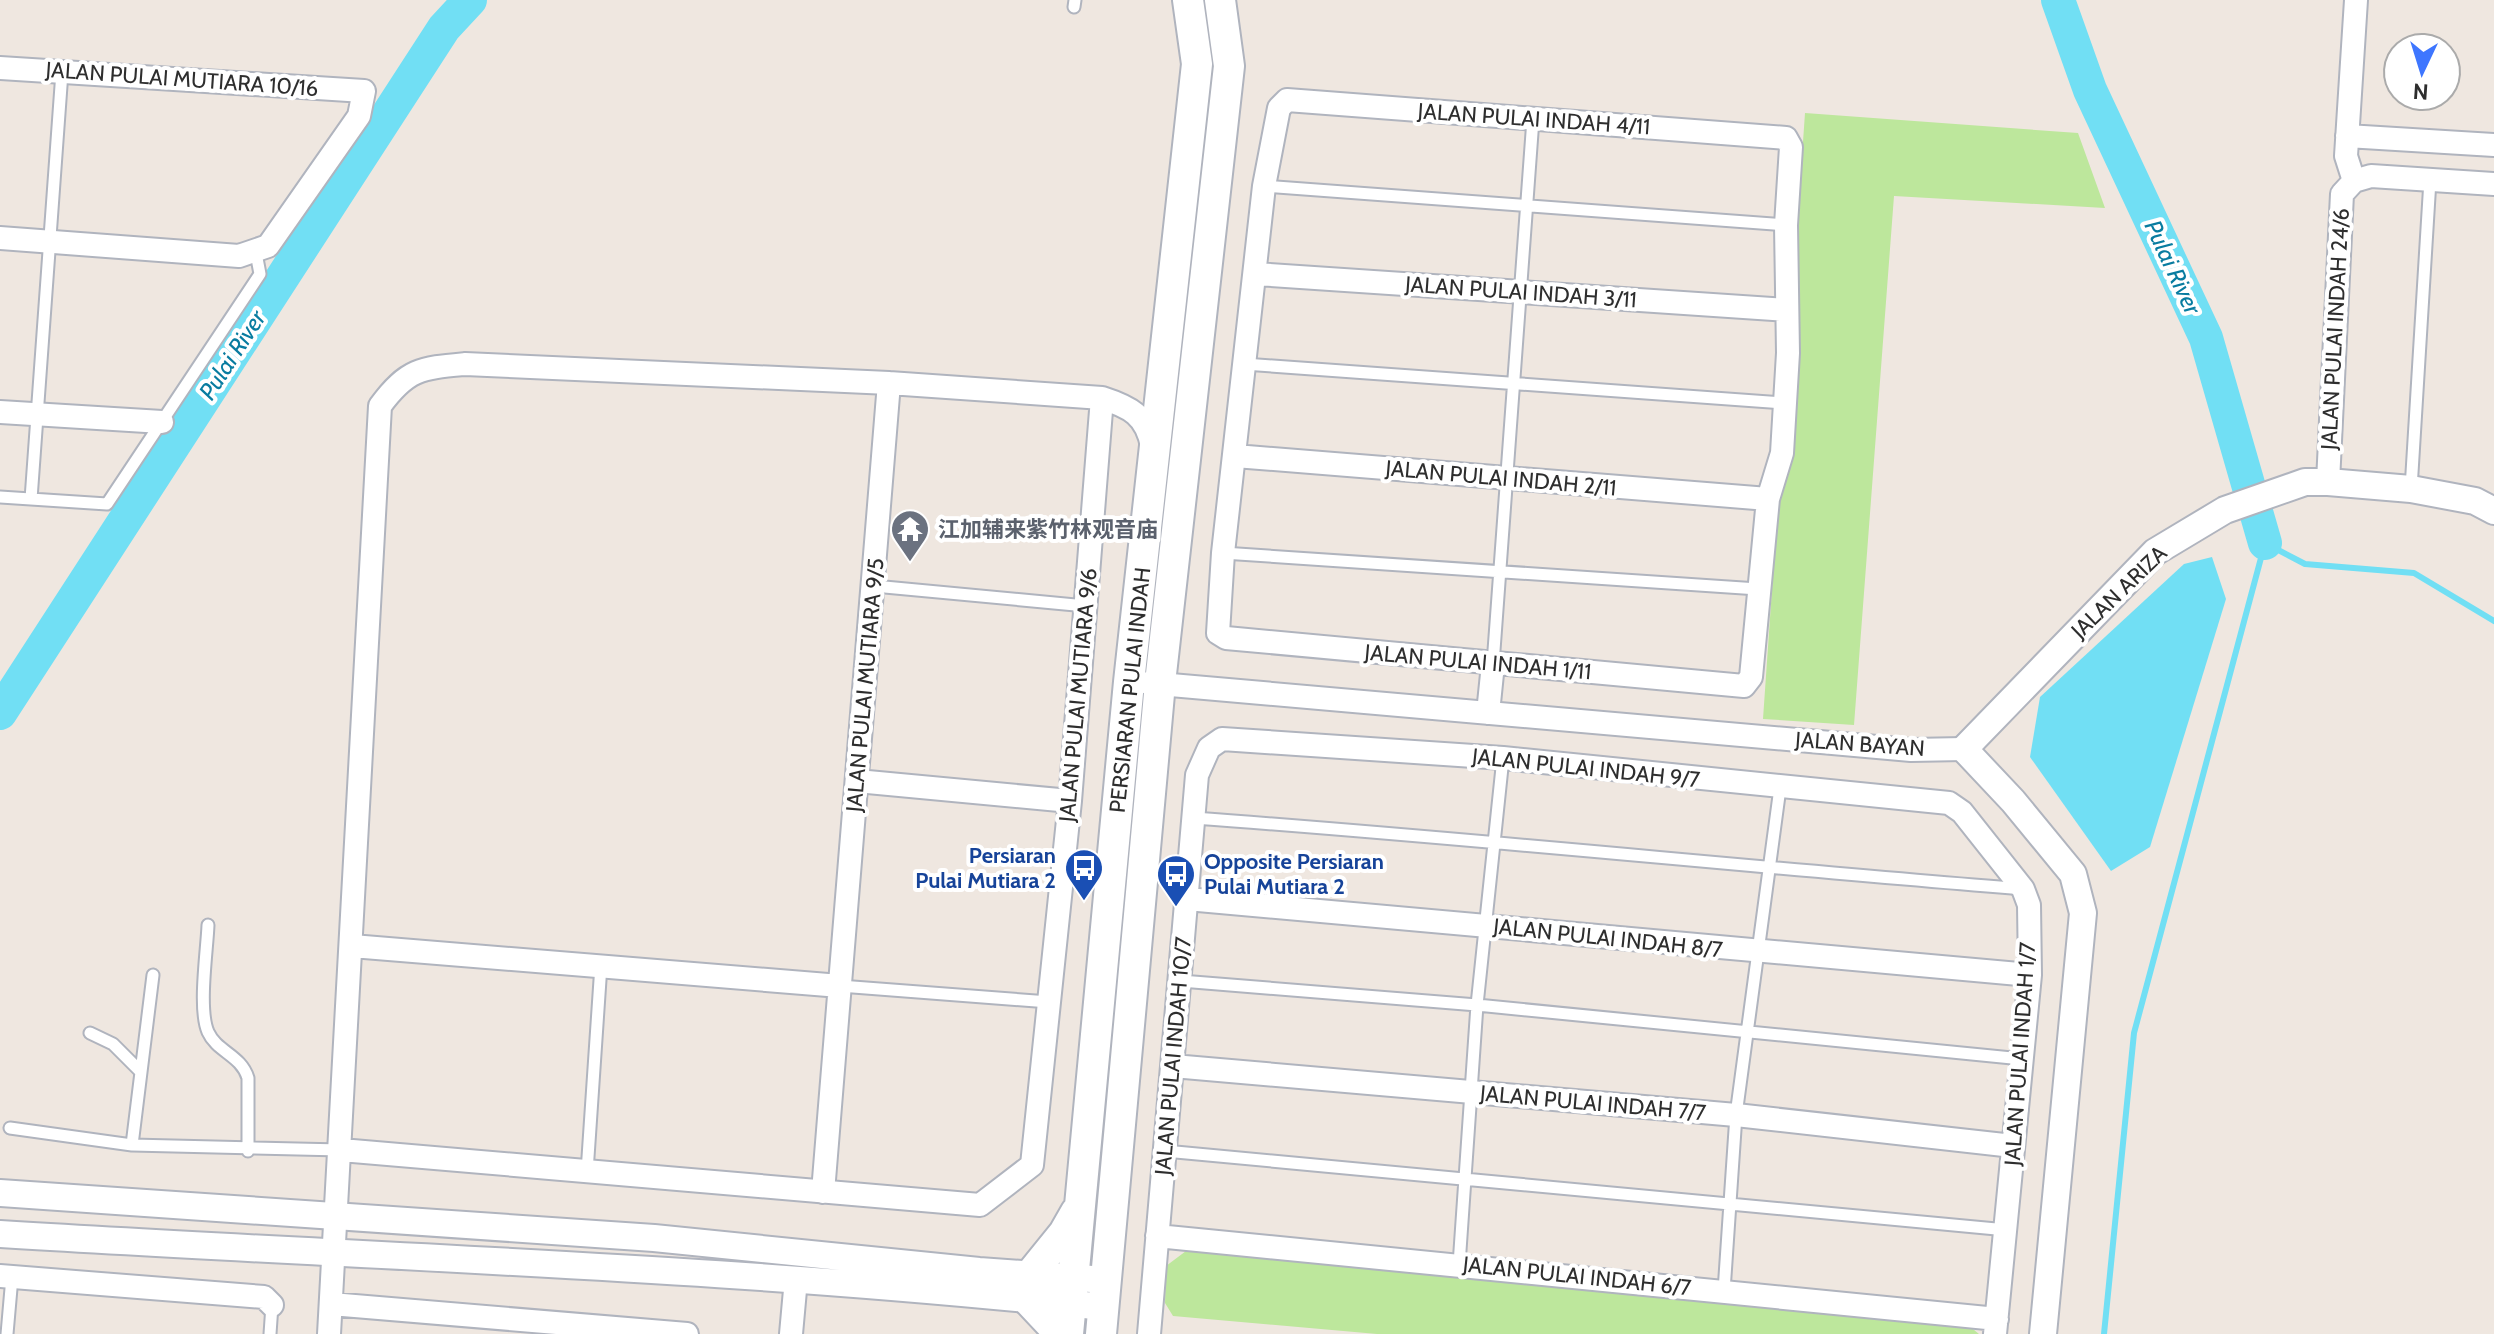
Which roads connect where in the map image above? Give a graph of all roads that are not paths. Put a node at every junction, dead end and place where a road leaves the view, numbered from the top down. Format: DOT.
graph roads {
  1 [pos="1188,0"];
  2 [pos="1220,0"];
  3 [pos="2356,0"];
  4 [pos="0,68"];
  5 [pos="62,72"];
  6 [pos="1533,119"];
  7 [pos="2347,136"];
  8 [pos="2494,145"];
  9 [pos="2430,180"];
  10 [pos="2354,181"];
  11 [pos="2494,184"];
  12 [pos="1264,186"];
  13 [pos="1526,206"];
  14 [pos="1786,225"];
  15 [pos="0,238"];
  16 [pos="48,241"];
  17 [pos="256,253"];
  18 [pos="1256,274"];
  19 [pos="1520,292"];
  20 [pos="1787,310"];
  21 [pos="1244,364"];
  22 [pos="889,383"];
  23 [pos="1514,384"];
  24 [pos="1102,398"];
  25 [pos="1784,403"];
  26 [pos="0,412"];
  27 [pos="37,415"];
  28 [pos="162,422"];
  29 [pos="1235,456"];
  30 [pos="1154,459"];
  31 [pos="1507,478"];
  32 [pos="2317,482"];
  33 [pos="2411,489"];
  34 [pos="0,497"];
  35 [pos="31,499"];
  36 [pos="1768,499"];
  37 [pos="2494,511"];
  38 [pos="1223,553"];
  39 [pos="1501,570"];
  40 [pos="874,586"];
  41 [pos="1758,589"];
  42 [pos="1086,606"];
  43 [pos="1493,664"];
  44 [pos="1129,682"];
  45 [pos="1160,683"];
  46 [pos="1488,713"];
  47 [pos="1222,739"];
  48 [pos="1964,749"];
  49 [pos="1503,758"];
  50 [pos="857,781"];
  51 [pos="1780,788"];
  52 [pos="1070,801"];
  53 [pos="1949,803"];
  54 [pos="1193,818"];
  55 [pos="1497,840"];
  56 [pos="1768,869"];
  57 [pos="2023,889"];
  58 [pos="1187,899"];
  59 [pos="208,925"];
  60 [pos="1486,925"];
  61 [pos="352,946"];
  62 [pos="1756,952"];
  63 [pos="601,964"];
  64 [pos="153,975"];
  65 [pos="2030,975"];
  66 [pos="1181,981"];
  67 [pos="840,986"];
  68 [pos="1049,1002"];
  69 [pos="1477,1005"];
  70 [pos="1747,1031"];
  71 [pos="90,1033"];
  72 [pos="2022,1059"];
  73 [pos="1173,1066"];
  74 [pos="141,1072"];
  75 [pos="1470,1092"];
  76 [pos="1736,1115"];
  77 [pos="10,1128"];
  78 [pos="132,1145"];
  79 [pos="2013,1146"];
  80 [pos="341,1150"];
  81 [pos="248,1151"];
  82 [pos="1165,1151"];
  83 [pos="587,1172"];
  84 [pos="1463,1178"];
  85 [pos="823,1192"];
  86 [pos="0,1193"];
  87 [pos="1732,1202"];
  88 [pos="1079,1206"];
  89 [pos="338,1213"];
  90 [pos="2007,1230"];
  91 [pos="0,1234"];
  92 [pos="1157,1236"];
  93 [pos="336,1252"];
  94 [pos="1459,1265"];
  95 [pos="6,1277"];
  96 [pos="796,1279"];
  97 [pos="1029,1287"];
  98 [pos="1072,1291"];
  99 [pos="1724,1291"];
  100 [pos="331,1304"];
  101 [pos="272,1305"];
  102 [pos="1103,1307"];
  103 [pos="1996,1326"];
  104 [pos="1155,1333"];
  105 [pos="7,1334"];
  106 [pos="270,1334"];
  107 [pos="329,1334"];
  108 [pos="687,1334"];
  109 [pos="791,1334"];
  110 [pos="1060,1334"];
  111 [pos="1068,1334"];
  112 [pos="2043,1334"];
  1 -- 30 [label="main road, PERSIARAN PULAI INDAH"];
  2 -- 45 [label="main road, PERSIARAN PULAI INDAH"];
  3 -- 7 [label="street"];
  4 -- 5 [label="street, JALAN PULAI MUTIARA 10/16"];
  5 -- 16 [label="lane"];
  5 -- 17 [label="street, JALAN PULAI MUTIARA 10/16"];
  6 -- 12 [label="street, JALAN PULAI INDAH 4/11"];
  6 -- 13 [label="lane"];
  6 -- 14 [label="street, JALAN PULAI INDAH 4/11"];
  7 -- 8 [label="street"];
  7 -- 10 [label="street"];
  9 -- 10 [label="street"];
  9 -- 11 [label="street"];
  9 -- 33 [label="lane"];
  10 -- 32 [label="street, JALAN PULAI INDAH 24/6"];
  12 -- 13 [label="lane"];
  12 -- 18 [label="street"];
  13 -- 14 [label="lane"];
  13 -- 19 [label="lane"];
  14 -- 20 [label="street"];
  15 -- 16 [label="street"];
  16 -- 17 [label="street"];
  16 -- 27 [label="lane"];
  17 -- 28 [label="lane"];
  18 -- 19 [label="street, JALAN PULAI INDAH 3/11"];
  18 -- 21 [label="street"];
  19 -- 20 [label="street, JALAN PULAI INDAH 3/11"];
  19 -- 23 [label="lane"];
  20 -- 25 [label="street"];
  21 -- 23 [label="lane"];
  21 -- 29 [label="street"];
  22 -- 24 [label="street"];
  22 -- 40 [label="street, JALAN PULAI MUTIARA 9/5"];
  22 -- 61 [label="street"];
  23 -- 25 [label="lane"];
  23 -- 31 [label="lane"];
  24 -- 30 [label="street"];
  24 -- 42 [label="street, JALAN PULAI MUTIARA 9/6"];
  25 -- 36 [label="street"];
  26 -- 27 [label="street"];
  27 -- 28 [label="street"];
  27 -- 35 [label="lane"];
  28 -- 35 [label="lane"];
  29 -- 31 [label="street, JALAN PULAI INDAH 2/11"];
  29 -- 38 [label="street"];
  30 -- 44 [label="main road, PERSIARAN PULAI INDAH"];
  31 -- 36 [label="street, JALAN PULAI INDAH 2/11"];
  31 -- 39 [label="lane"];
  32 -- 33 [label="street, JALAN ARIZA"];
  32 -- 48 [label="street, JALAN ARIZA"];
  33 -- 37 [label="street, JALAN ARIZA"];
  34 -- 35 [label="lane"];
  36 -- 41 [label="street"];
  38 -- 39 [label="lane"];
  38 -- 43 [label="street, JALAN PULAI INDAH 1/11"];
  39 -- 41 [label="lane"];
  39 -- 43 [label="lane"];
  40 -- 42 [label="lane"];
  40 -- 50 [label="street, JALAN PULAI MUTIARA 9/5"];
  41 -- 43 [label="street, JALAN PULAI INDAH 1/11"];
  42 -- 52 [label="street, JALAN PULAI MUTIARA 9/6"];
  43 -- 46 [label="street"];
  44 -- 45 [label="street, JALAN BAYAN"];
  44 -- 88 [label="main road, PERSIARAN PULAI INDAH"];
  45 -- 46 [label="street, JALAN BAYAN"];
  45 -- 102 [label="main road, PERSIARAN PULAI INDAH"];
  46 -- 48 [label="street, JALAN BAYAN"];
  47 -- 49 [label="street, JALAN PULAI INDAH 9/7"];
  47 -- 54 [label="street, JALAN PULAI INDAH 10/7"];
  48 -- 112 [label="street"];
  49 -- 51 [label="street, JALAN PULAI INDAH 9/7"];
  49 -- 55 [label="lane"];
  50 -- 52 [label="street"];
  50 -- 67 [label="street, JALAN PULAI MUTIARA 9/5"];
  51 -- 53 [label="street, JALAN PULAI INDAH 9/7"];
  51 -- 56 [label="lane"];
  52 -- 68 [label="street, JALAN PULAI MUTIARA 9/6"];
  53 -- 57 [label="street, JALAN PULAI INDAH 1/7"];
  54 -- 55 [label="lane"];
  54 -- 58 [label="street, JALAN PULAI INDAH 10/7"];
  55 -- 56 [label="lane"];
  55 -- 60 [label="lane"];
  56 -- 57 [label="lane"];
  56 -- 62 [label="lane"];
  57 -- 65 [label="street, JALAN PULAI INDAH 1/7"];
  58 -- 60 [label="street, JALAN PULAI INDAH 8/7"];
  58 -- 66 [label="street, JALAN PULAI INDAH 10/7"];
  59 -- 81 [label="lane"];
  60 -- 62 [label="street, JALAN PULAI INDAH 8/7"];
  60 -- 69 [label="lane"];
  61 -- 63 [label="street"];
  61 -- 80 [label="street"];
  62 -- 65 [label="street, JALAN PULAI INDAH 8/7"];
  62 -- 70 [label="lane"];
  63 -- 67 [label="street"];
  63 -- 83 [label="lane"];
  64 -- 74 [label="lane"];
  65 -- 72 [label="street, JALAN PULAI INDAH 1/7"];
  66 -- 69 [label="lane"];
  66 -- 73 [label="street, JALAN PULAI INDAH 10/7"];
  67 -- 68 [label="lane"];
  67 -- 85 [label="street, JALAN PULAI MUTIARA 9/5"];
  68 -- 85 [label="street, JALAN PULAI MUTIARA 9/6"];
  69 -- 70 [label="lane"];
  69 -- 75 [label="lane"];
  70 -- 72 [label="lane"];
  70 -- 76 [label="lane"];
  71 -- 74 [label="lane"];
  72 -- 79 [label="street, JALAN PULAI INDAH 1/7"];
  73 -- 75 [label="street, JALAN PULAI INDAH 7/7"];
  73 -- 82 [label="street, JALAN PULAI INDAH 10/7"];
  74 -- 78 [label="lane"];
  75 -- 76 [label="street, JALAN PULAI INDAH 7/7"];
  75 -- 84 [label="lane"];
  76 -- 79 [label="street, JALAN PULAI INDAH 7/7"];
  76 -- 87 [label="lane"];
  77 -- 78 [label="lane"];
  78 -- 81 [label="lane"];
  79 -- 90 [label="street, JALAN PULAI INDAH 1/7"];
  80 -- 81 [label="lane"];
  80 -- 83 [label="street"];
  80 -- 89 [label="street"];
  82 -- 84 [label="lane"];
  82 -- 92 [label="street, JALAN PULAI INDAH 10/7"];
  83 -- 85 [label="street"];
  84 -- 87 [label="lane"];
  84 -- 94 [label="lane"];
  86 -- 89 [label="street"];
  87 -- 90 [label="lane"];
  87 -- 99 [label="lane"];
  88 -- 97 [label="main road"];
  88 -- 98 [label="main road, PERSIARAN PULAI INDAH"];
  89 -- 93 [label="street"];
  89 -- 97 [label="street"];
  90 -- 103 [label="street, JALAN PULAI INDAH 1/7"];
  91 -- 93 [label="street"];
  92 -- 94 [label="street, JALAN PULAI INDAH 6/7"];
  92 -- 104 [label="street, JALAN PULAI INDAH 10/7"];
  93 -- 96 [label="street"];
  93 -- 100 [label="street"];
  94 -- 99 [label="street, JALAN PULAI INDAH 6/7"];
  95 -- 101 [label="street"];
  95 -- 105 [label="lane"];
  96 -- 97 [label="street"];
  96 -- 109 [label="street"];
  97 -- 98 [label="street"];
  97 -- 110 [label="main road"];
  98 -- 102 [label="street"];
  98 -- 111 [label="main road, PERSIARAN PULAI INDAH"];
  99 -- 103 [label="street, JALAN PULAI INDAH 6/7"];
  100 -- 107 [label="street"];
  100 -- 108 [label="street"];
  101 -- 106 [label="lane"];
}
